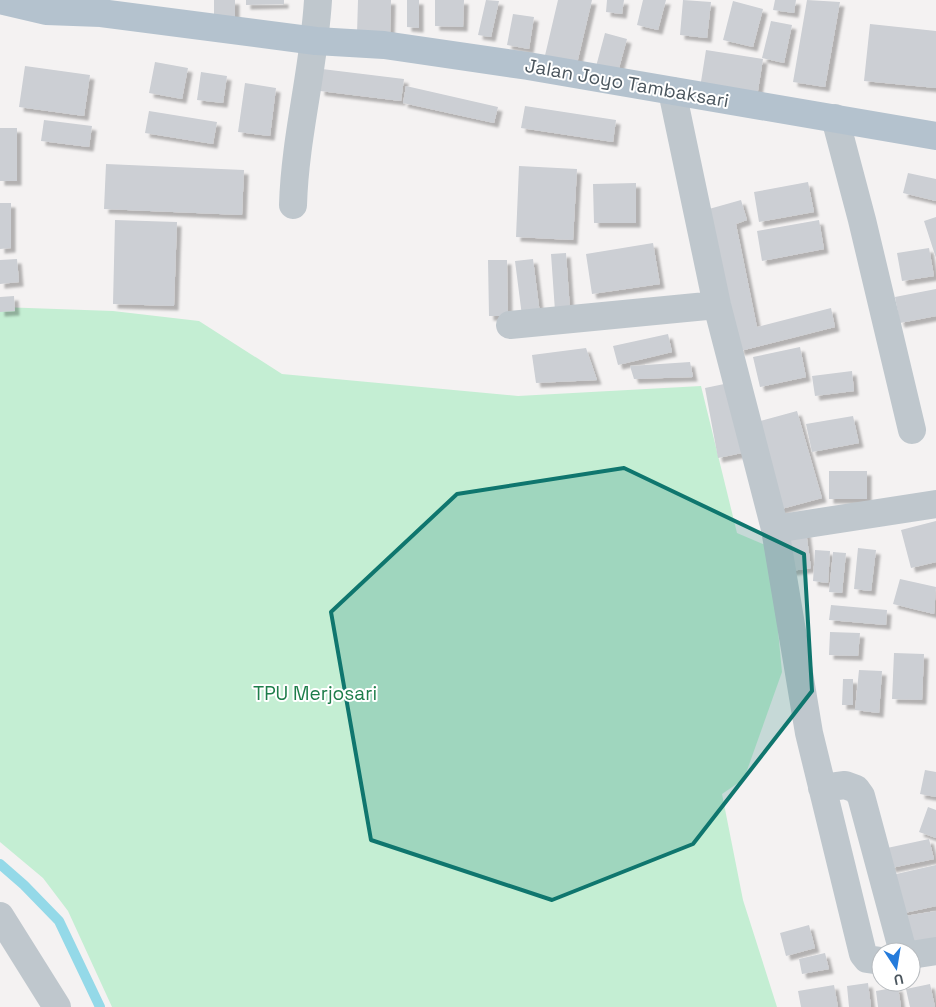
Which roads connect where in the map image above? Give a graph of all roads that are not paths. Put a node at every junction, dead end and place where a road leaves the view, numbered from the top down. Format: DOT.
graph roads {
  1 [pos="0,0"];
  2 [pos="318,0"];
  3 [pos="316,41"];
  4 [pos="672,91"];
  5 [pos="835,118"];
  6 [pos="936,136"];
  7 [pos="293,205"];
  8 [pos="718,305"];
  9 [pos="510,326"];
  10 [pos="912,430"];
  11 [pos="936,504"];
  12 [pos="774,529"];
  13 [pos="822,788"];
  14 [pos="0,916"];
  15 [pos="899,942"];
  16 [pos="936,951"];
  17 [pos="921,953"];
  18 [pos="871,960"];
  19 [pos="57,1007"];
  1 -- 3 [label="main road, Jalan Joyo Tambaksari"];
  2 -- 3 [label="street"];
  3 -- 4 [label="main road, Jalan Joyo Tambaksari"];
  3 -- 7 [label="street"];
  4 -- 5 [label="main road, Jalan Joyo Tambaksari"];
  4 -- 8 [label="street"];
  5 -- 6 [label="main road, Jalan Joyo Tambaksari"];
  5 -- 10 [label="street"];
  8 -- 9 [label="street"];
  8 -- 12 [label="street"];
  11 -- 12 [label="street"];
  12 -- 13 [label="street"];
  13 -- 15 [label="street"];
  13 -- 18 [label="street"];
  14 -- 19 [label="street"];
  16 -- 17 [label="street"];
}
